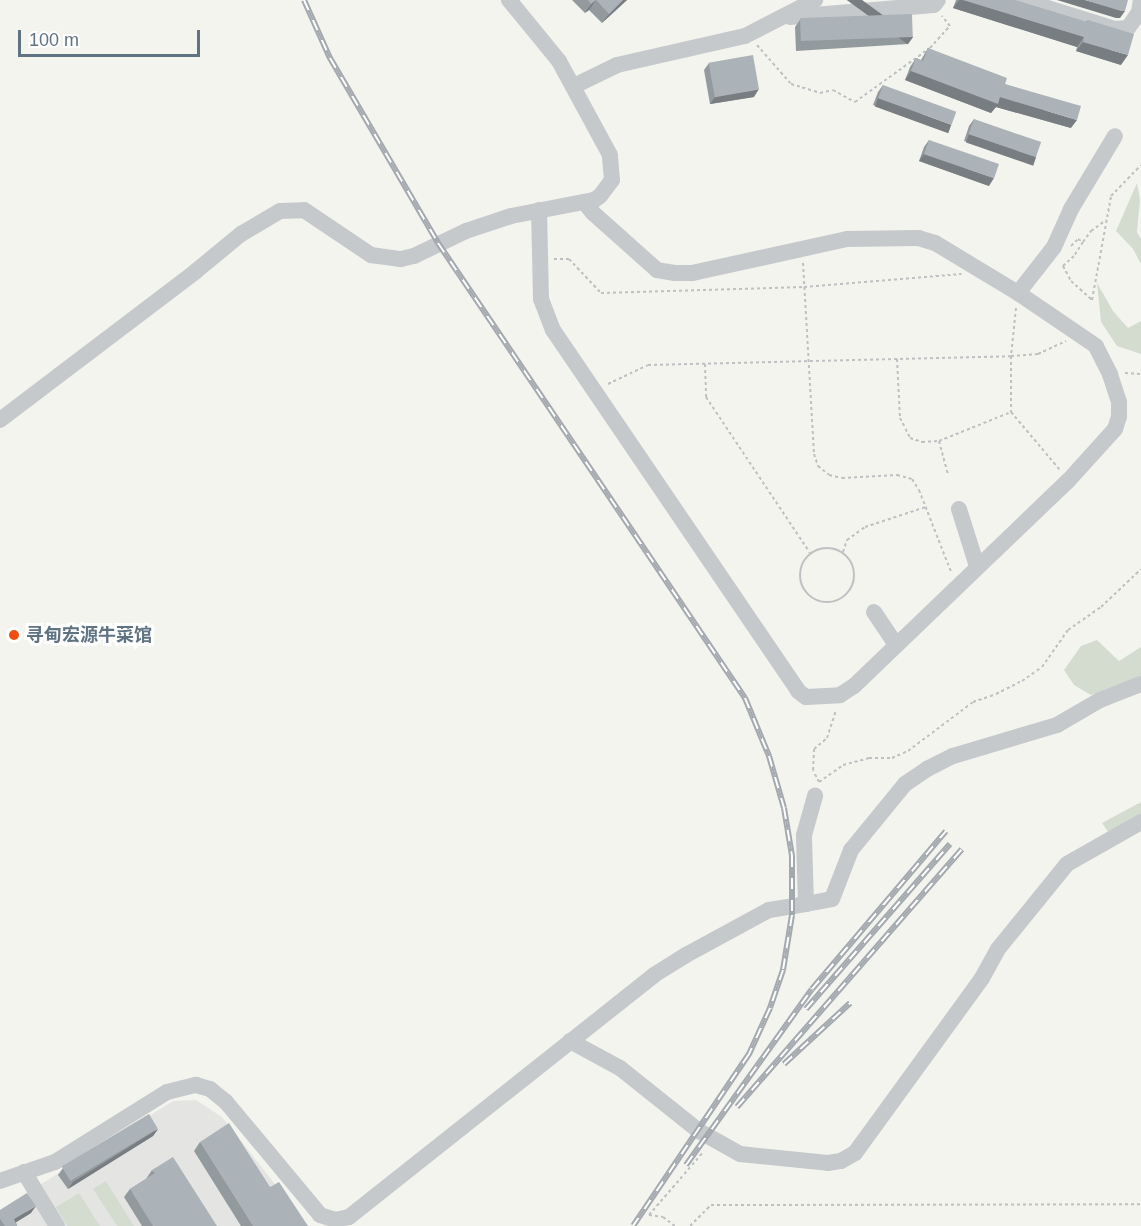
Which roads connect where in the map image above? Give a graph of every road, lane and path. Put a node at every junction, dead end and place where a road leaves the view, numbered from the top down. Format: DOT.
graph roads {
  1 [pos="509,0"];
  2 [pos="815,0"];
  3 [pos="1022,0"];
  4 [pos="1141,0"];
  5 [pos="936,2"];
  6 [pos="780,18"];
  7 [pos="745,36"];
  8 [pos="574,86"];
  9 [pos="1116,136"];
  10 [pos="1141,165"];
  11 [pos="585,202"];
  12 [pos="539,210"];
  13 [pos="1106,220"];
  14 [pos="1083,242"];
  15 [pos="803,248"];
  16 [pos="1067,250"];
  17 [pos="539,260"];
  18 [pos="975,269"];
  19 [pos="804,287"];
  20 [pos="1018,293"];
  21 [pos="1077,334"];
  22 [pos="1011,356"];
  23 [pos="897,359"];
  24 [pos="808,361"];
  25 [pos="705,364"];
  26 [pos="594,390"];
  27 [pos="1011,412"];
  28 [pos="0,420"];
  29 [pos="939,441"];
  30 [pos="948,475"];
  31 [pos="1068,481"];
  32 [pos="926,507"];
  33 [pos="959,509"];
  34 [pos="843,552"];
  35 [pos="810,553"];
  36 [pos="977,566"];
  37 [pos="1141,568"];
  38 [pos="957,586"];
  39 [pos="874,612"];
  40 [pos="896,645"];
  41 [pos="1141,684"];
  42 [pos="840,695"];
  43 [pos="817,789"];
  44 [pos="1141,822"];
  45 [pos="799,906"];
  46 [pos="570,1041"];
  47 [pos="713,1140"];
  48 [pos="24,1172"];
  49 [pos="0,1181"];
  50 [pos="1141,1204"];
  51 [pos="57,1226"];
  52 [pos="675,1226"];
  53 [pos="690,1226"];
  1 -- 8 [label="street"];
  2 -- 6 [label="street"];
  3 -- 4 [label="street"];
  5 -- 6 [label="street"];
  5 -- 7 [label="path"];
  6 -- 7 [label="street"];
  7 -- 8 [label="street"];
  8 -- 11 [label="street"];
  9 -- 20 [label="street"];
  10 -- 13 [label="path"];
  11 -- 12 [label="street"];
  11 -- 15 [label="street"];
  12 -- 17 [label="street"];
  12 -- 28 [label="street"];
  13 -- 14 [label="path"];
  13 -- 14 [label="path"];
  14 -- 16 [label="path"];
  15 -- 18 [label="street"];
  15 -- 19 [label="path"];
  17 -- 19 [label="path"];
  17 -- 26 [label="street"];
  18 -- 19 [label="path"];
  18 -- 20 [label="street"];
  19 -- 24 [label="path"];
  20 -- 21 [label="street"];
  20 -- 22 [label="path"];
  21 -- 22 [label="path"];
  21 -- 31 [label="street"];
  22 -- 23 [label="path"];
  22 -- 27 [label="path"];
  23 -- 24 [label="path"];
  23 -- 29 [label="path"];
  24 -- 25 [label="path"];
  24 -- 32 [label="path"];
  25 -- 26 [label="path"];
  25 -- 35 [label="path"];
  26 -- 42 [label="street"];
  27 -- 29 [label="path"];
  27 -- 31 [label="path"];
  29 -- 30 [label="path"];
  31 -- 36 [label="street"];
  32 -- 34 [label="path"];
  32 -- 38 [label="path"];
  33 -- 36 [label="street"];
  34 -- 35 [label="path"];
  34 -- 35 [label="path"];
  36 -- 38 [label="street"];
  37 -- 43 [label="path"];
  38 -- 40 [label="street"];
  39 -- 40 [label="street"];
  40 -- 42 [label="street"];
  41 -- 45 [label="street"];
  42 -- 43 [label="path"];
  43 -- 45 [label="street"];
  44 -- 47 [label="street"];
  45 -- 46 [label="street"];
  46 -- 47 [label="street"];
  46 -- 48 [label="street"];
  47 -- 52 [label="path"];
  48 -- 49 [label="street"];
  48 -- 51 [label="street"];
  50 -- 53 [label="path"];
}
